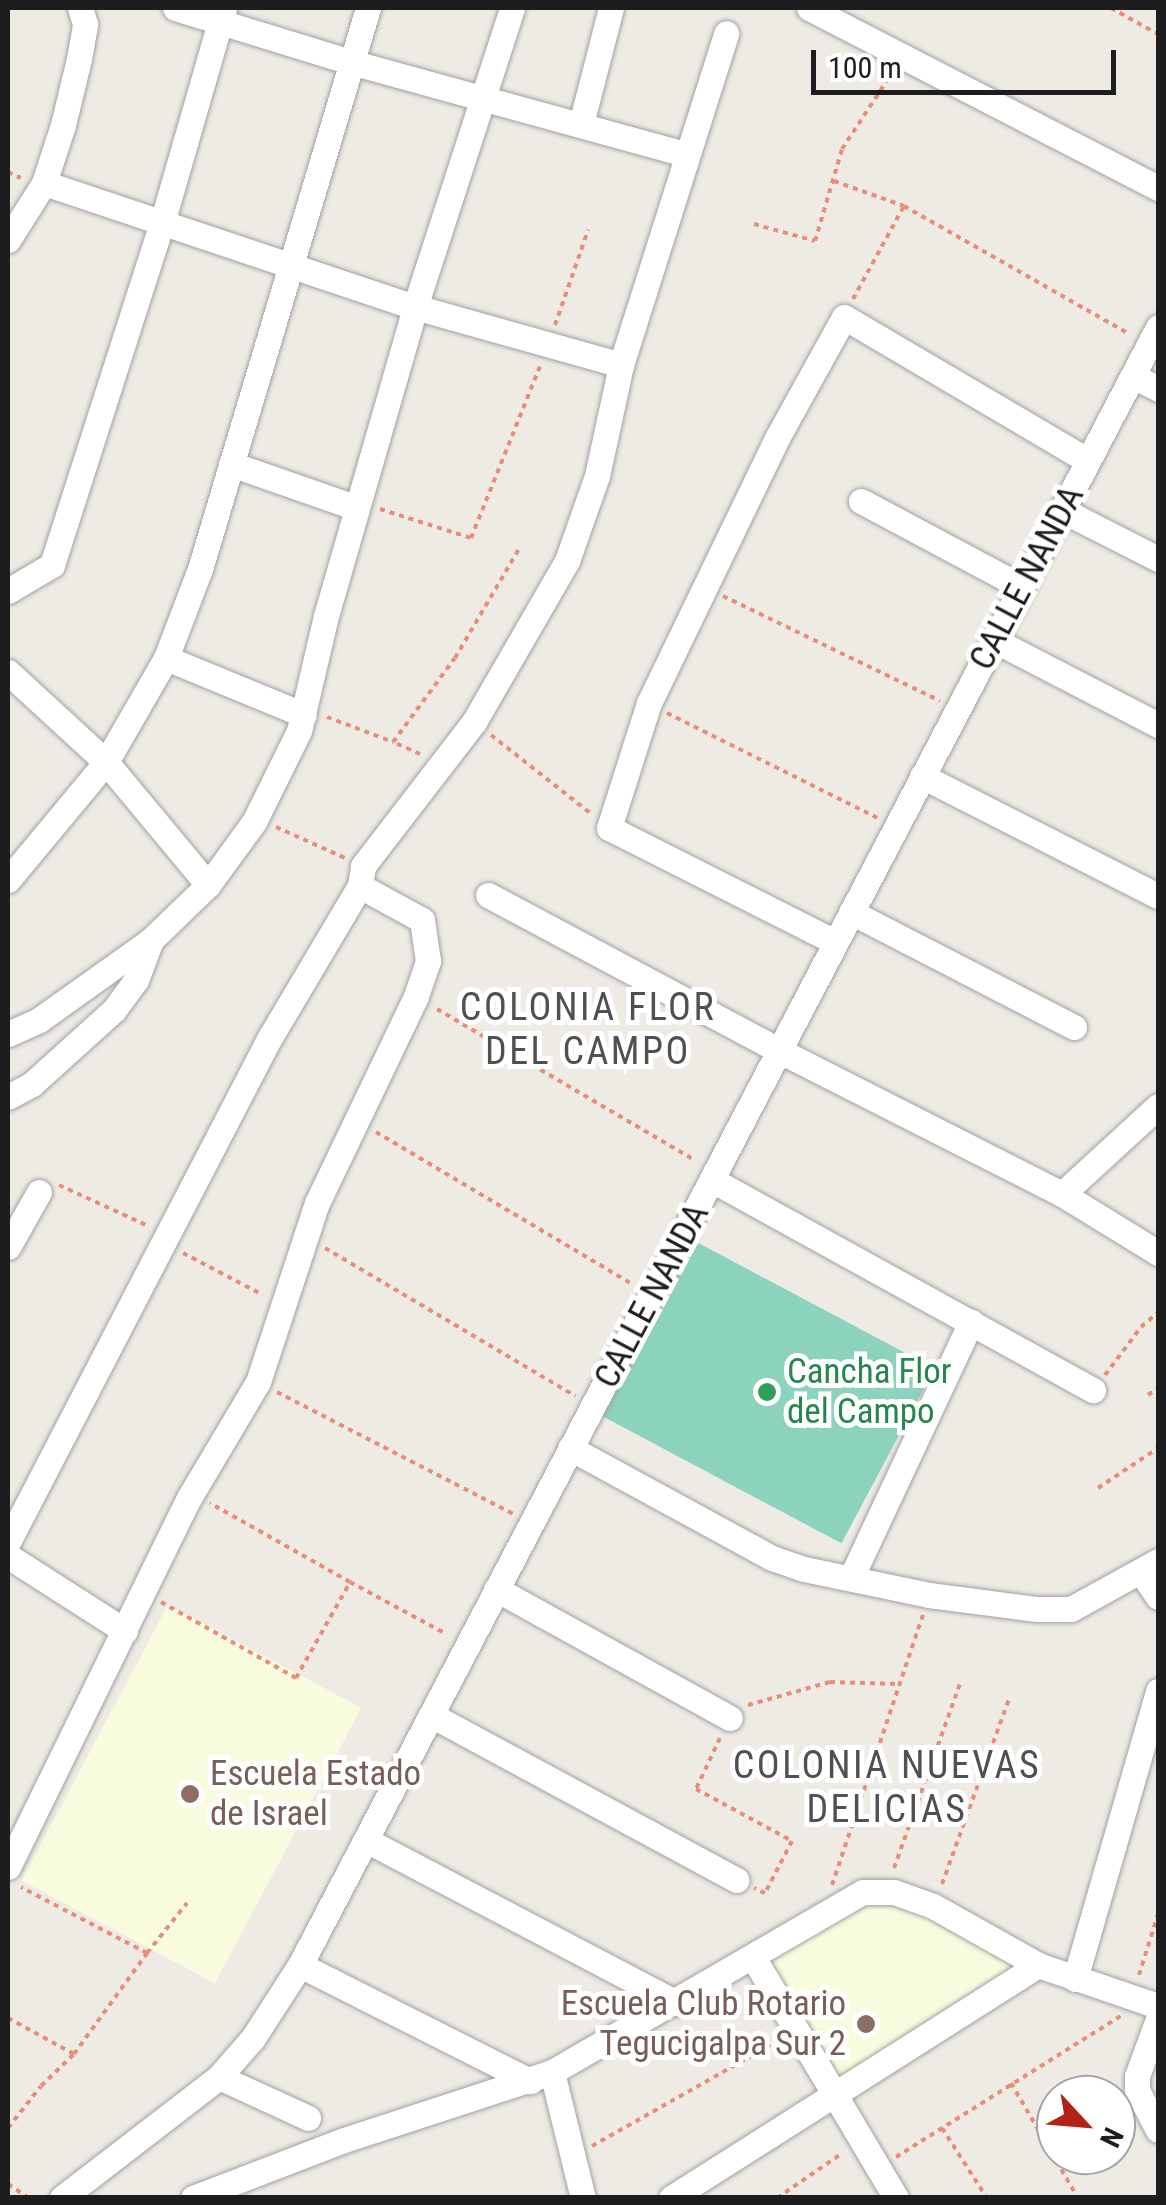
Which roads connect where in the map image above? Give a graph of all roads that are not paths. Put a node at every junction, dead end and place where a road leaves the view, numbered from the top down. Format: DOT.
graph roads {
  1 [pos="80,8"];
  2 [pos="175,8"];
  3 [pos="368,8"];
  4 [pos="512,8"];
  5 [pos="611,8"];
  6 [pos="809,8"];
  7 [pos="223,13"];
  8 [pos="726,33"];
  9 [pos="351,62"];
  10 [pos="483,99"];
  11 [pos="581,124"];
  12 [pos="686,154"];
  13 [pos="44,183"];
  14 [pos="1158,188"];
  15 [pos="162,223"];
  16 [pos="8,240"];
  17 [pos="289,266"];
  18 [pos="415,307"];
  19 [pos="1154,336"];
  20 [pos="621,366"];
  21 [pos="1133,376"];
  22 [pos="1158,389"];
  23 [pos="1088,461"];
  24 [pos="231,464"];
  25 [pos="861,501"];
  26 [pos="358,505"];
  27 [pos="1062,510"];
  28 [pos="1158,559"];
  29 [pos="1022,587"];
  30 [pos="8,591"];
  31 [pos="994,640"];
  32 [pos="166,658"];
  33 [pos="8,672"];
  34 [pos="305,713"];
  35 [pos="1158,725"];
  36 [pos="106,762"];
  37 [pos="922,776"];
  38 [pos="361,876"];
  39 [pos="8,880"];
  40 [pos="208,885"];
  41 [pos="488,895"];
  42 [pos="1158,896"];
  43 [pos="850,912"];
  44 [pos="151,940"];
  45 [pos="835,942"];
  46 [pos="1074,1028"];
  47 [pos="8,1034"];
  48 [pos="778,1050"];
  49 [pos="8,1097"];
  50 [pos="1158,1106"];
  51 [pos="716,1177"];
  52 [pos="39,1192"];
  53 [pos="1062,1194"];
  54 [pos="8,1247"];
  55 [pos="1158,1254"];
  56 [pos="971,1322"];
  57 [pos="1093,1390"];
  58 [pos="570,1448"];
  59 [pos="8,1542"];
  60 [pos="8,1556"];
  61 [pos="1150,1566"];
  62 [pos="851,1578"];
  63 [pos="496,1589"];
  64 [pos="1158,1597"];
  65 [pos="125,1631"];
  66 [pos="1158,1691"];
  67 [pos="433,1716"];
  68 [pos="730,1718"];
  69 [pos="366,1840"];
  70 [pos="8,1866"];
  71 [pos="736,1880"];
  72 [pos="752,1957"];
  73 [pos="300,1965"];
  74 [pos="1038,1965"];
  75 [pos="1075,1979"];
  76 [pos="677,2003"];
  77 [pos="1148,2007"];
  78 [pos="541,2076"];
  79 [pos="219,2077"];
  80 [pos="834,2093"];
  81 [pos="308,2118"];
  82 [pos="1158,2130"];
  83 [pos="62,2198"];
  84 [pos="194,2198"];
  85 [pos="583,2198"];
  86 [pos="671,2198"];
  87 [pos="896,2198"];
  1 -- 13 [label="street"];
  2 -- 7 [label="street"];
  3 -- 9 [label="street"];
  4 -- 10 [label="street"];
  5 -- 11 [label="street"];
  6 -- 14 [label="street"];
  7 -- 9 [label="street"];
  7 -- 15 [label="street"];
  8 -- 12 [label="street"];
  9 -- 10 [label="street"];
  9 -- 17 [label="street"];
  10 -- 11 [label="street"];
  10 -- 18 [label="street"];
  11 -- 12 [label="street"];
  12 -- 20 [label="street"];
  13 -- 15 [label="street"];
  13 -- 16 [label="street"];
  15 -- 17 [label="street"];
  15 -- 30 [label="street"];
  17 -- 18 [label="street"];
  17 -- 24 [label="street"];
  18 -- 20 [label="street"];
  18 -- 26 [label="street"];
  19 -- 21 [label="street, CALLE NANDA"];
  20 -- 38 [label="street"];
  21 -- 22 [label="street"];
  21 -- 23 [label="street, CALLE NANDA"];
  23 -- 27 [label="street, CALLE NANDA"];
  23 -- 45 [label="street"];
  24 -- 26 [label="street"];
  24 -- 32 [label="street"];
  25 -- 29 [label="street"];
  26 -- 34 [label="street"];
  27 -- 28 [label="street"];
  27 -- 29 [label="street, CALLE NANDA"];
  29 -- 31 [label="street, CALLE NANDA"];
  31 -- 35 [label="street"];
  31 -- 37 [label="street, CALLE NANDA"];
  32 -- 34 [label="street"];
  32 -- 36 [label="street"];
  33 -- 36 [label="street"];
  34 -- 40 [label="street"];
  36 -- 39 [label="street"];
  36 -- 40 [label="street"];
  37 -- 42 [label="street"];
  37 -- 43 [label="street, CALLE NANDA"];
  38 -- 59 [label="street"];
  38 -- 65 [label="street"];
  40 -- 44 [label="street"];
  41 -- 48 [label="street"];
  43 -- 45 [label="street, CALLE NANDA"];
  43 -- 46 [label="street"];
  44 -- 47 [label="street"];
  44 -- 49 [label="street"];
  45 -- 48 [label="street, CALLE NANDA"];
  48 -- 51 [label="street, CALLE NANDA"];
  48 -- 53 [label="street"];
  50 -- 53 [label="street"];
  51 -- 56 [label="street"];
  51 -- 58 [label="street, CALLE NANDA"];
  52 -- 54 [label="street"];
  53 -- 55 [label="street"];
  56 -- 57 [label="street"];
  56 -- 62 [label="street"];
  58 -- 62 [label="street"];
  58 -- 63 [label="street, CALLE NANDA"];
  60 -- 65 [label="street"];
  61 -- 62 [label="street"];
  61 -- 64 [label="street"];
  63 -- 67 [label="street, CALLE NANDA"];
  63 -- 68 [label="street"];
  65 -- 70 [label="street"];
  66 -- 75 [label="street"];
  67 -- 69 [label="street, CALLE NANDA"];
  67 -- 71 [label="street"];
  69 -- 73 [label="street, CALLE NANDA"];
  69 -- 76 [label="street"];
  72 -- 74 [label="street"];
  72 -- 76 [label="street"];
  72 -- 80 [label="street"];
  73 -- 78 [label="street"];
  73 -- 79 [label="street, CALLE NANDA"];
  74 -- 75 [label="street"];
  74 -- 80 [label="street"];
  75 -- 77 [label="street"];
  76 -- 78 [label="street"];
  77 -- 82 [label="street"];
  78 -- 84 [label="street"];
  78 -- 85 [label="street"];
  79 -- 81 [label="street"];
  79 -- 83 [label="street, CALLE NANDA"];
  80 -- 86 [label="street"];
  80 -- 87 [label="street"];
}
